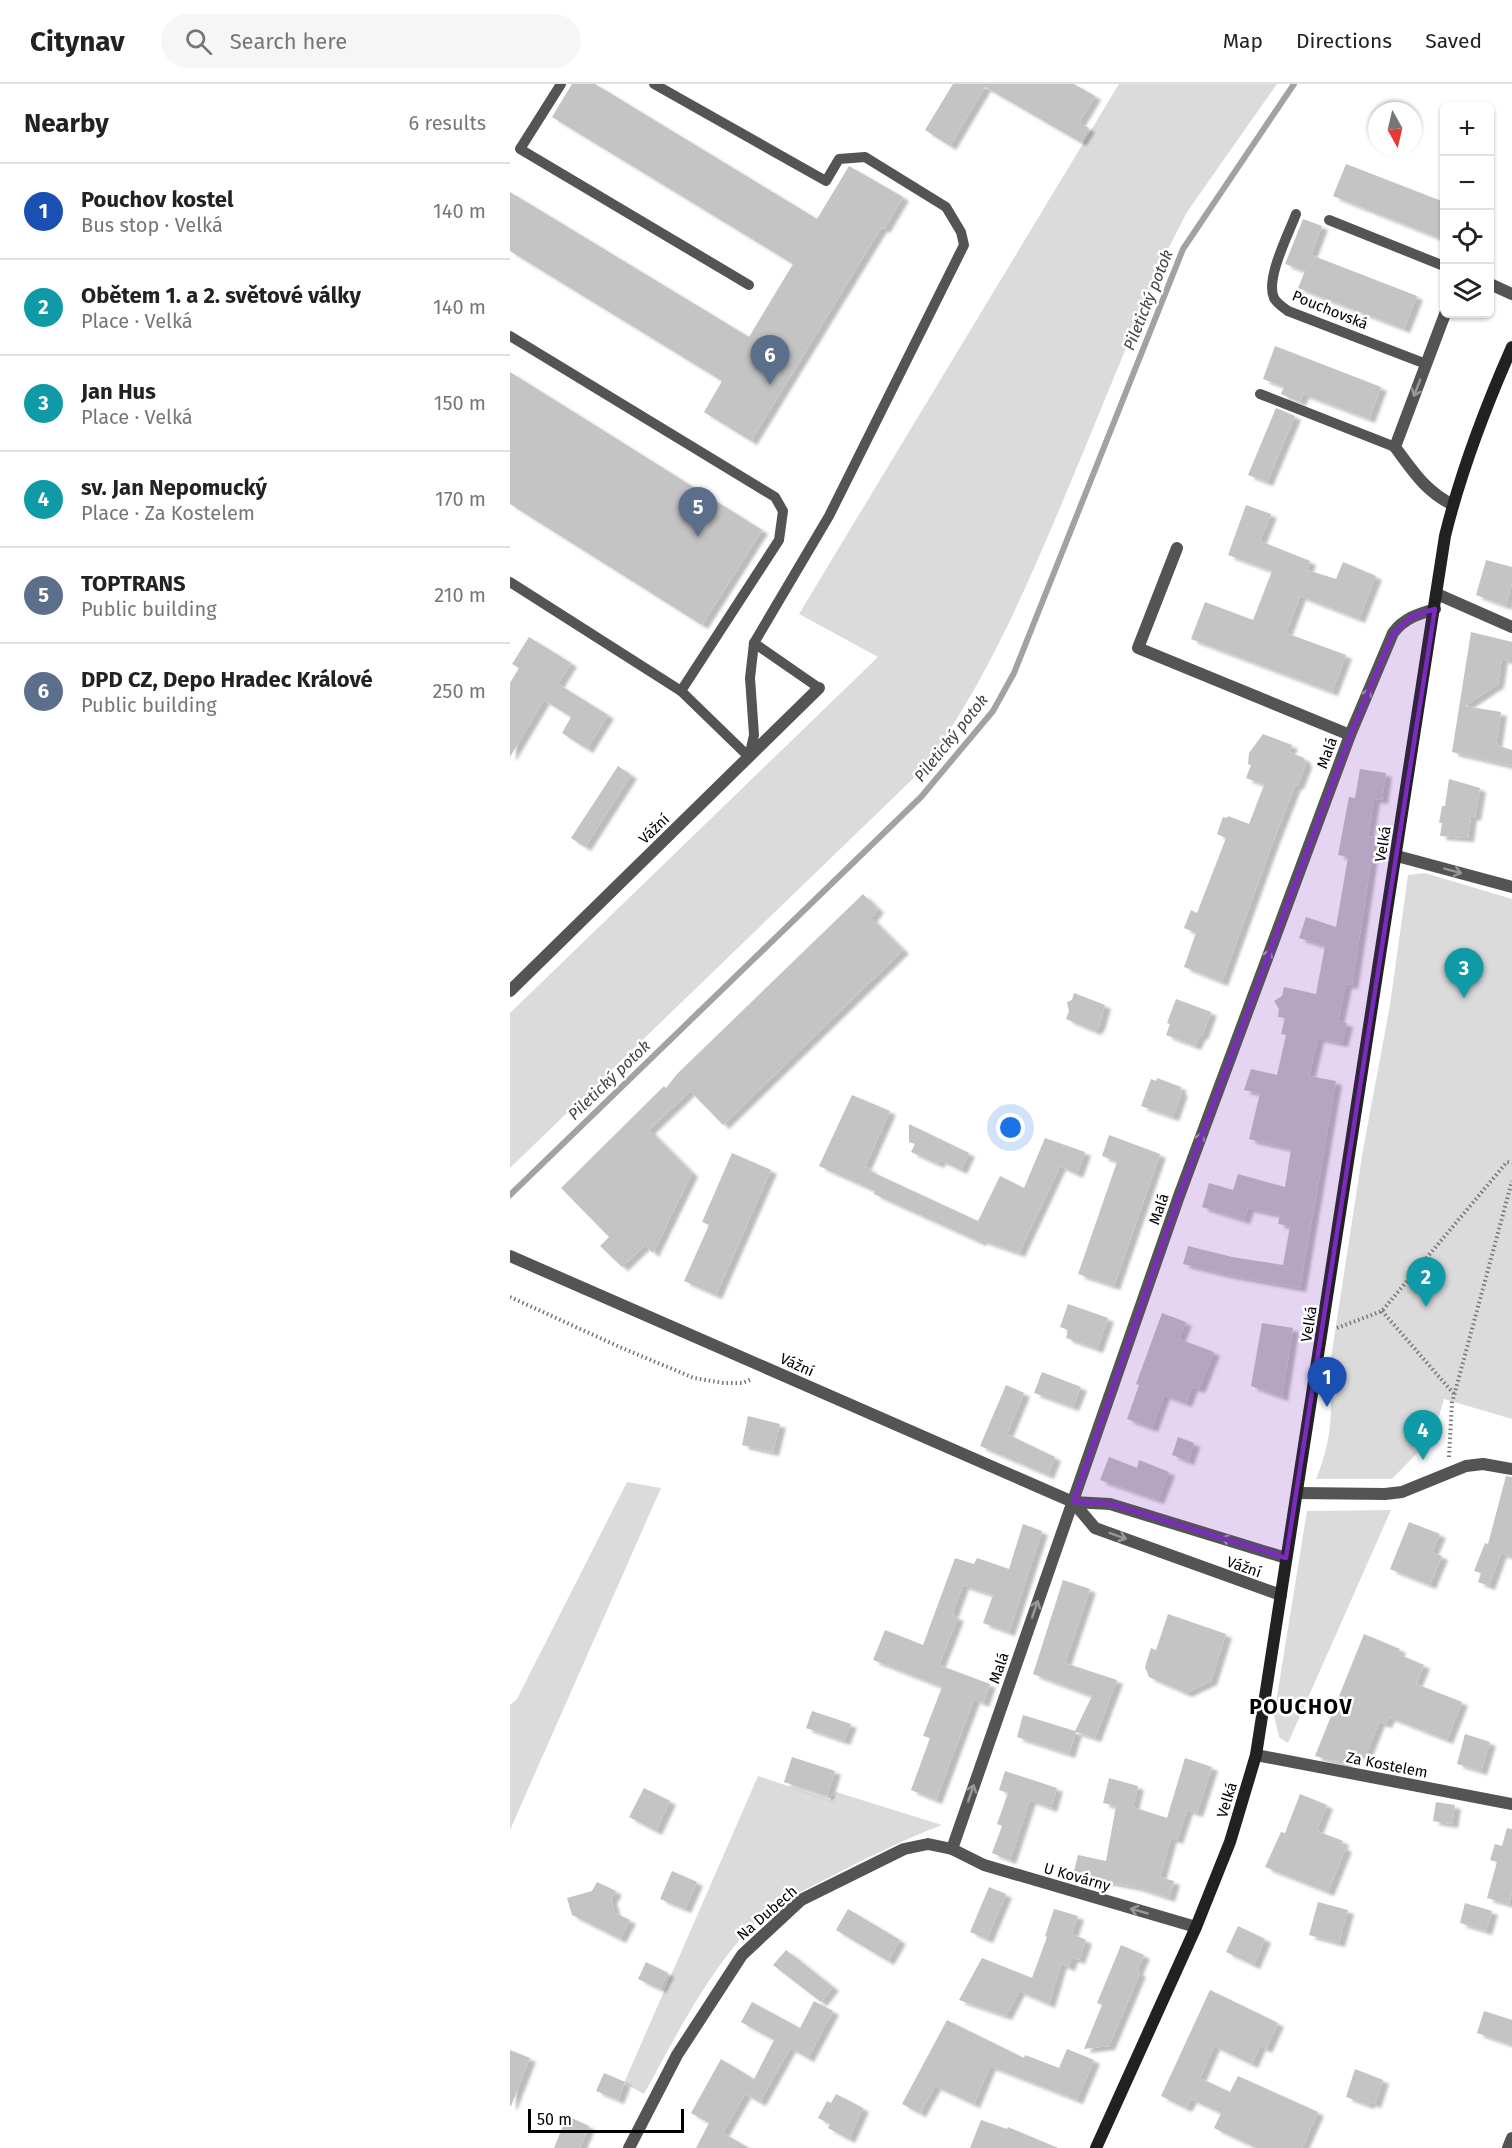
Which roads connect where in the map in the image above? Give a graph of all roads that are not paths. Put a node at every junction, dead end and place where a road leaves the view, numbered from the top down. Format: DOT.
graph roads {
  1 [pos="561,84"];
  2 [pos="654,84"];
  3 [pos="1296,214"];
  4 [pos="1329,220"];
  5 [pos="1440,264"];
  6 [pos="749,285"];
  7 [pos="1494,286"];
  8 [pos="1512,294"];
  9 [pos="1443,318"];
  10 [pos="510,336"];
  11 [pos="1512,347"];
  12 [pos="1426,364"];
  13 [pos="1260,394"];
  14 [pos="1395,447"];
  15 [pos="1453,506"];
  16 [pos="1177,548"];
  17 [pos="510,582"];
  18 [pos="1437,594"];
  19 [pos="1435,609"];
  20 [pos="1512,627"];
  21 [pos="754,643"];
  22 [pos="819,688"];
  23 [pos="681,691"];
  24 [pos="1350,735"];
  25 [pos="749,757"];
  26 [pos="1397,856"];
  27 [pos="1512,887"];
  28 [pos="510,991"];
  29 [pos="510,1256"];
  30 [pos="1512,1468"];
  31 [pos="1298,1492"];
  32 [pos="1073,1502"];
  33 [pos="1286,1558"];
  34 [pos="1281,1595"];
  35 [pos="1256,1755"];
  36 [pos="1512,1804"];
  37 [pos="952,1849"];
  38 [pos="1196,1927"];
  39 [pos="1512,2138"];
  40 [pos="629,2147"];
  41 [pos="1096,2148"];
  42 [pos="1508,2148"];
  1 -- 6 [label="lane"];
  2 -- 21 [label="lane"];
  3 -- 12 [label="lane, Pouchovská"];
  4 -- 5 [label="lane"];
  7 -- 8 [label="street"];
  9 -- 12 [label="street"];
  10 -- 23 [label="lane"];
  11 -- 15 [label="street"];
  12 -- 14 [label="street, one-way"];
  13 -- 14 [label="lane"];
  14 -- 15 [label="street"];
  15 -- 18 [label="street"];
  16 -- 24 [label="street"];
  17 -- 23 [label="lane"];
  18 -- 19 [label="street, Velká"];
  18 -- 20 [label="street"];
  24 -- 19 [label="street, Malá, one-way"];
  19 -- 26 [label="street, Velká"];
  21 -- 22 [label="lane"];
  21 -- 25 [label="lane"];
  22 -- 25 [label="street, Vážní"];
  23 -- 25 [label="lane"];
  32 -- 24 [label="street, Malá, one-way"];
  25 -- 28 [label="street, Vážní"];
  26 -- 27 [label="street, one-way"];
  26 -- 31 [label="street, Velká"];
  29 -- 32 [label="street, Vážní"];
  30 -- 31 [label="street"];
  31 -- 33 [label="street, Velká"];
  33 -- 32 [label="street, Vážní, one-way"];
  32 -- 34 [label="street, Vážní, one-way"];
  37 -- 32 [label="street, Malá, one-way"];
  33 -- 34 [label="street, Velká"];
  34 -- 35 [label="street, Velká"];
  35 -- 36 [label="street, Za Kostelem"];
  35 -- 38 [label="street, Velká"];
  38 -- 37 [label="street, U Kovárny, one-way"];
  37 -- 40 [label="street, Na Dubech"];
  38 -- 41 [label="street, Velká"];
  39 -- 42 [label="street"];
}
